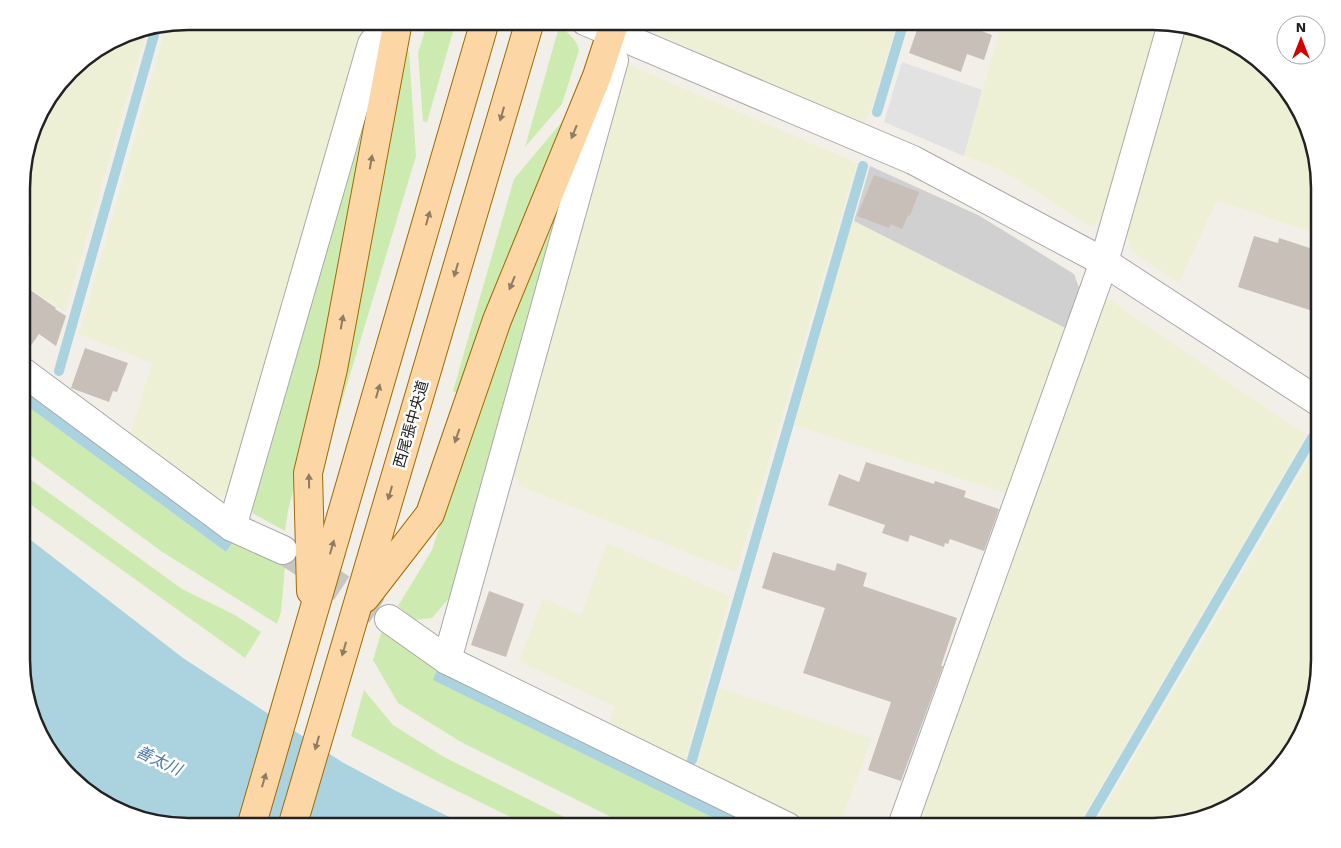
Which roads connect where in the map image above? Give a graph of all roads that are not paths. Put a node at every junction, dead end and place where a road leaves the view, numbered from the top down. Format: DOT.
graph roads {
  1 [pos="383,30"];
  2 [pos="396,30"];
  3 [pos="482,30"];
  4 [pos="527,30"];
  5 [pos="615,30"];
  6 [pos="615,30"];
  7 [pos="620,30"];
  8 [pos="1170,31"];
  9 [pos="1104,262"];
  10 [pos="30,377"];
  11 [pos="1311,397"];
  12 [pos="232,526"];
  13 [pos="283,550"];
  14 [pos="356,610"];
  15 [pos="312,617"];
  16 [pos="389,619"];
  17 [pos="447,660"];
  18 [pos="254,818"];
  19 [pos="295,818"];
  20 [pos="772,818"];
  21 [pos="905,818"];
  1 -- 12 [label="street"];
  15 -- 2 [label="main road, one-way"];
  15 -- 3 [label="main road, one-way"];
  4 -- 14 [label="main road, 西尾張中央道, one-way"];
  5 -- 14 [label="main road, one-way"];
  6 -- 17 [label="street"];
  7 -- 9 [label="street"];
  8 -- 9 [label="street"];
  9 -- 11 [label="street"];
  9 -- 21 [label="street"];
  10 -- 12 [label="street"];
  12 -- 13 [label="street"];
  14 -- 19 [label="main road, 西尾張中央道, one-way"];
  18 -- 15 [label="main road, one-way"];
  16 -- 17 [label="street"];
  17 -- 20 [label="street"];
}
